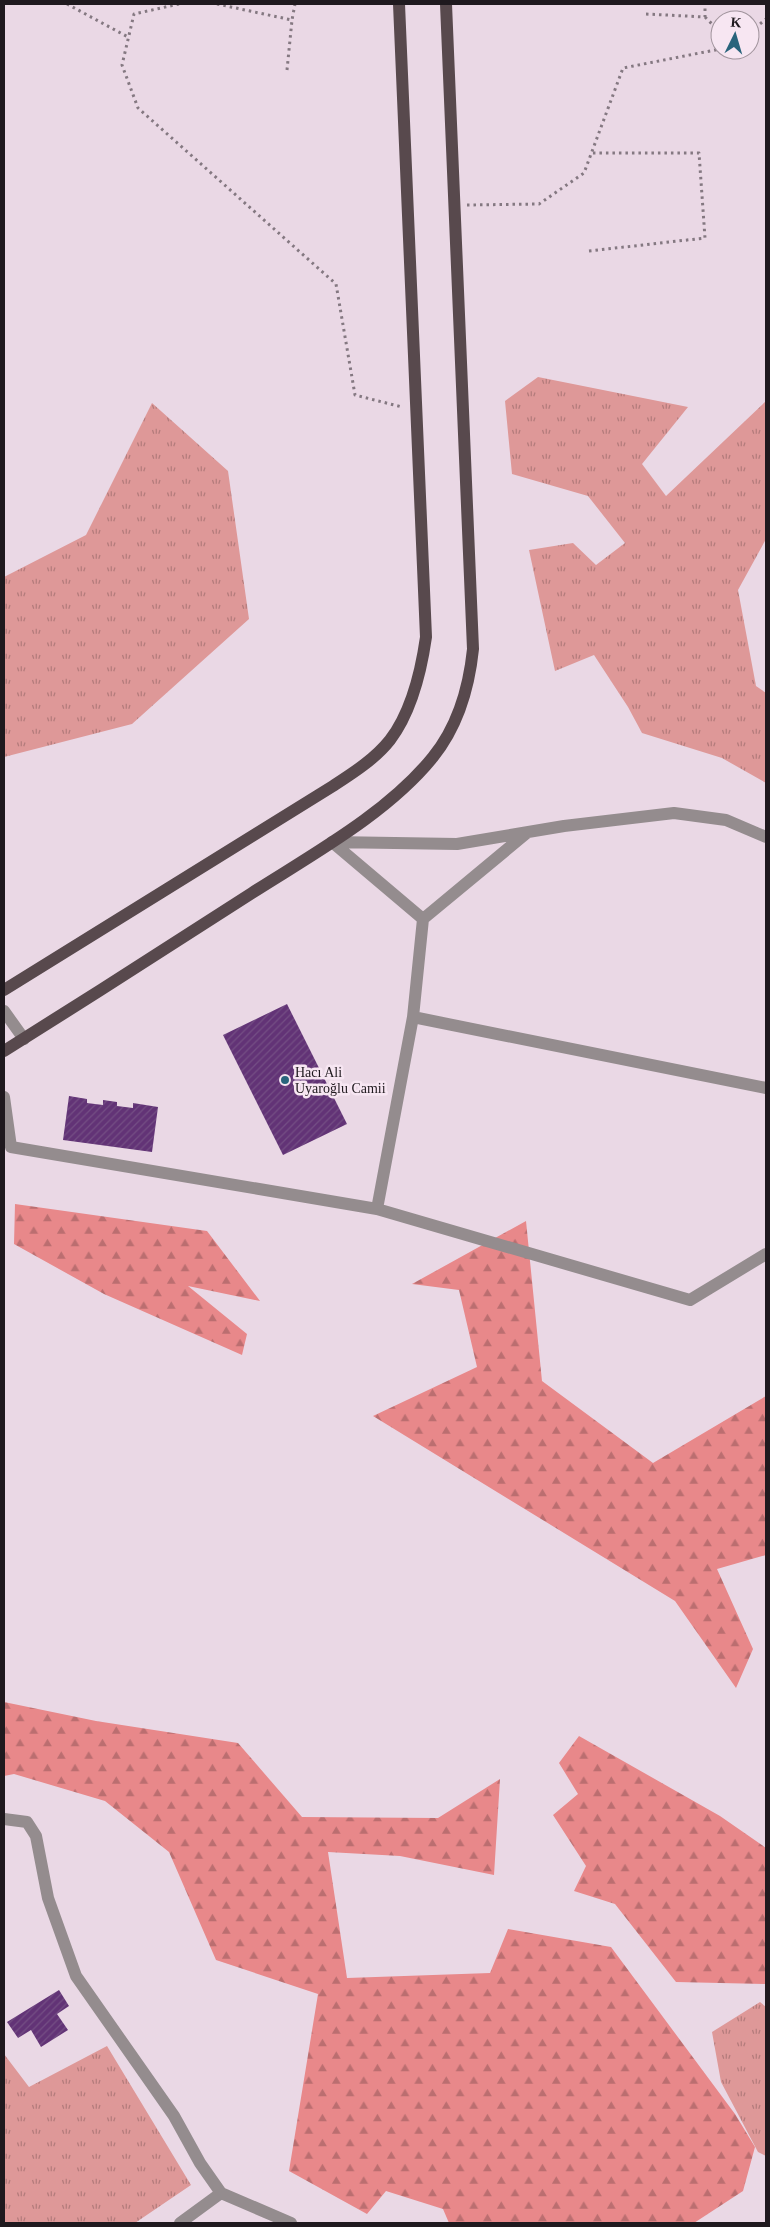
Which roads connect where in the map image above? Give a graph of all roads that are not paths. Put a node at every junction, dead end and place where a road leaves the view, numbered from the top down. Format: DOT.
graph roads {
  1 [pos="399,4"];
  2 [pos="446,4"];
  3 [pos="528,832"];
  4 [pos="766,837"];
  5 [pos="332,842"];
  6 [pos="423,919"];
  7 [pos="4,990"];
  8 [pos="4,1011"];
  9 [pos="413,1017"];
  10 [pos="24,1039"];
  11 [pos="4,1051"];
  12 [pos="766,1088"];
  13 [pos="4,1097"];
  14 [pos="377,1209"];
  15 [pos="766,1254"];
  16 [pos="4,1819"];
  17 [pos="221,2193"];
  18 [pos="180,2223"];
  19 [pos="291,2223"];
  1 -- 7 [label="main road"];
  2 -- 5 [label="main road"];
  3 -- 4 [label="street"];
  3 -- 5 [label="street"];
  3 -- 6 [label="street"];
  5 -- 6 [label="street"];
  5 -- 10 [label="main road"];
  6 -- 9 [label="street"];
  8 -- 10 [label="street"];
  9 -- 12 [label="street"];
  9 -- 14 [label="street"];
  10 -- 11 [label="main road"];
  13 -- 14 [label="street"];
  14 -- 15 [label="street"];
  16 -- 17 [label="street"];
  17 -- 18 [label="street"];
  17 -- 19 [label="street"];
}
